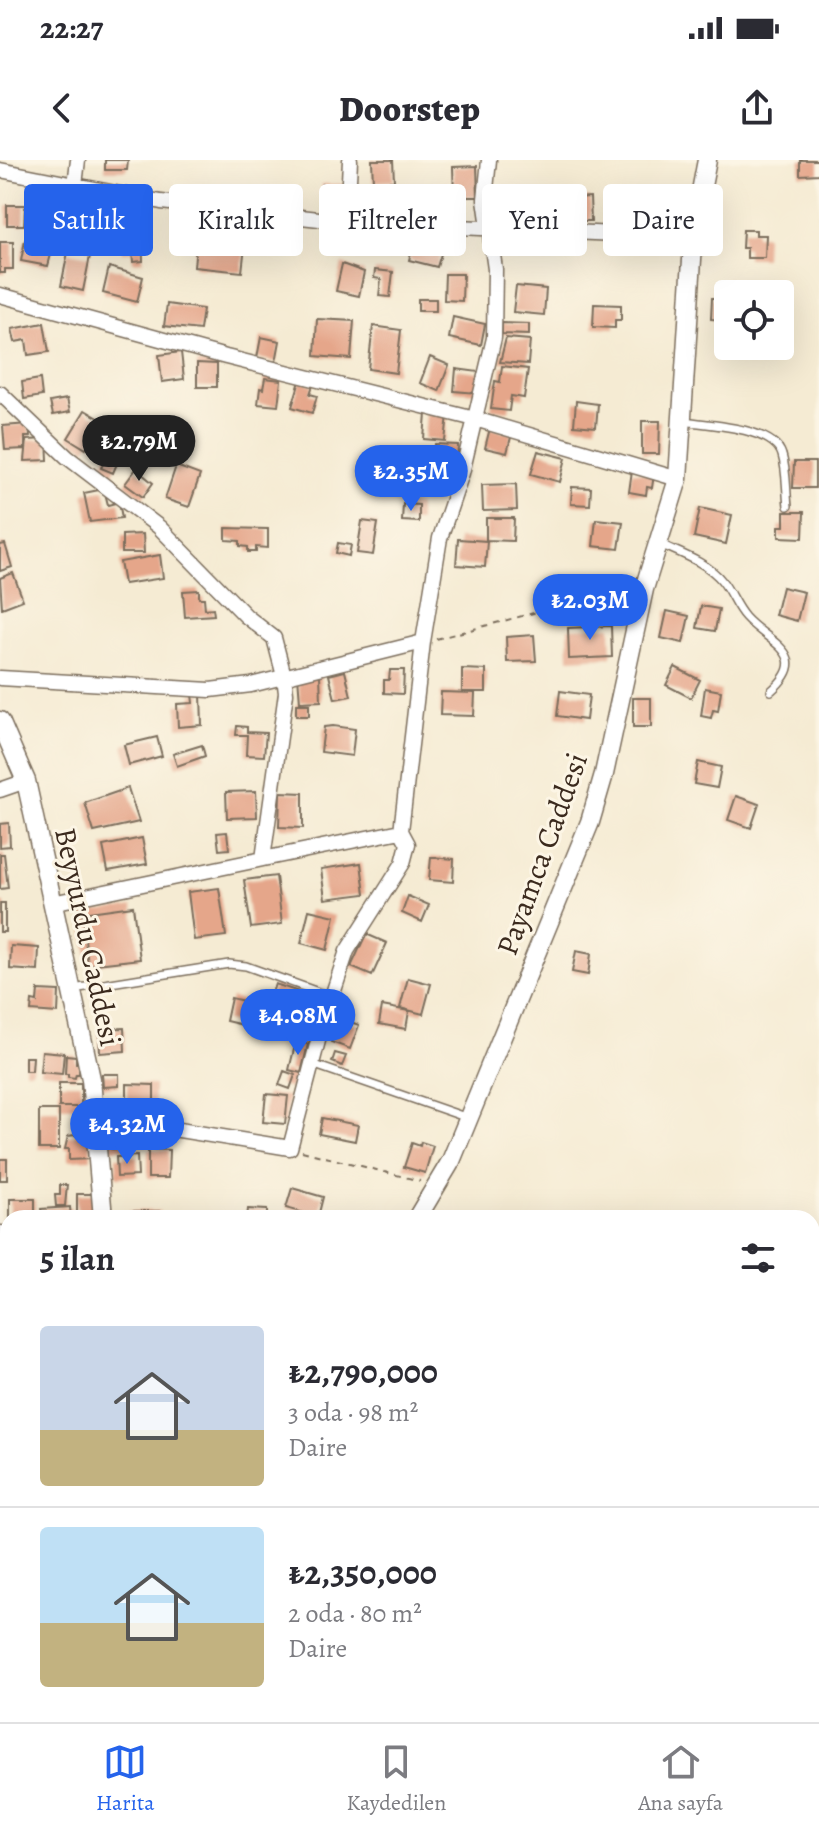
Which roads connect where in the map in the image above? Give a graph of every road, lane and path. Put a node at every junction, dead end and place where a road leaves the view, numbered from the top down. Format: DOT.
graph roads {
  1 [pos="78,160"];
  2 [pos="350,160"];
  3 [pos="489,160"];
  4 [pos="707,160"];
  5 [pos="0,170"];
  6 [pos="70,184"];
  7 [pos="75,184"];
  8 [pos="349,184"];
  9 [pos="487,184"];
  10 [pos="702,184"];
  11 [pos="153,200"];
  12 [pos="319,219"];
  13 [pos="493,256"];
  14 [pos="692,256"];
  15 [pos="0,295"];
  16 [pos="0,393"];
  17 [pos="475,419"];
  18 [pos="681,421"];
  19 [pos="678,479"];
  20 [pos="788,506"];
  21 [pos="657,543"];
  22 [pos="644,589"];
  23 [pos="423,642"];
  24 [pos="284,676"];
  25 [pos="0,678"];
  26 [pos="771,691"];
  27 [pos="0,721"];
  28 [pos="26,781"];
  29 [pos="0,790"];
  30 [pos="401,831"];
  31 [pos="263,859"];
  32 [pos="52,903"];
  33 [pos="71,990"];
  34 [pos="332,997"];
  35 [pos="312,1064"];
  36 [pos="93,1116"];
  37 [pos="469,1118"];
  38 [pos="290,1148"];
  39 [pos="437,1185"];
  40 [pos="102,1210"];
  41 [pos="422,1210"];
  1 -- 7 [label="street"];
  2 -- 8 [label="street"];
  3 -- 9 [label="street"];
  4 -- 10 [label="street, Payamca Caddesi"];
  5 -- 6 [label="street"];
  11 -- 12 [label="street"];
  13 -- 17 [label="street"];
  14 -- 18 [label="street, Payamca Caddesi"];
  15 -- 17 [label="street"];
  16 -- 24 [label="street"];
  17 -- 19 [label="street"];
  17 -- 23 [label="street"];
  18 -- 19 [label="street, Payamca Caddesi"];
  18 -- 20 [label="lane"];
  19 -- 21 [label="street, Payamca Caddesi"];
  21 -- 22 [label="street, Payamca Caddesi"];
  21 -- 26 [label="lane"];
  22 -- 23 [label="path"];
  22 -- 37 [label="street, Payamca Caddesi"];
  23 -- 24 [label="street"];
  23 -- 30 [label="street"];
  24 -- 25 [label="street"];
  24 -- 31 [label="street"];
  27 -- 28 [label="street, Beyyurdu Caddesi"];
  28 -- 29 [label="street"];
  28 -- 32 [label="street, Beyyurdu Caddesi"];
  30 -- 31 [label="street"];
  30 -- 34 [label="street"];
  31 -- 32 [label="street"];
  32 -- 33 [label="street, Beyyurdu Caddesi"];
  33 -- 34 [label="lane"];
  33 -- 36 [label="street, Beyyurdu Caddesi"];
  34 -- 35 [label="street"];
  35 -- 37 [label="lane"];
  35 -- 38 [label="street"];
  36 -- 38 [label="street"];
  36 -- 40 [label="street, Beyyurdu Caddesi"];
  37 -- 39 [label="street, Payamca Caddesi"];
  38 -- 39 [label="path"];
  39 -- 41 [label="street, Payamca Caddesi"];
}
